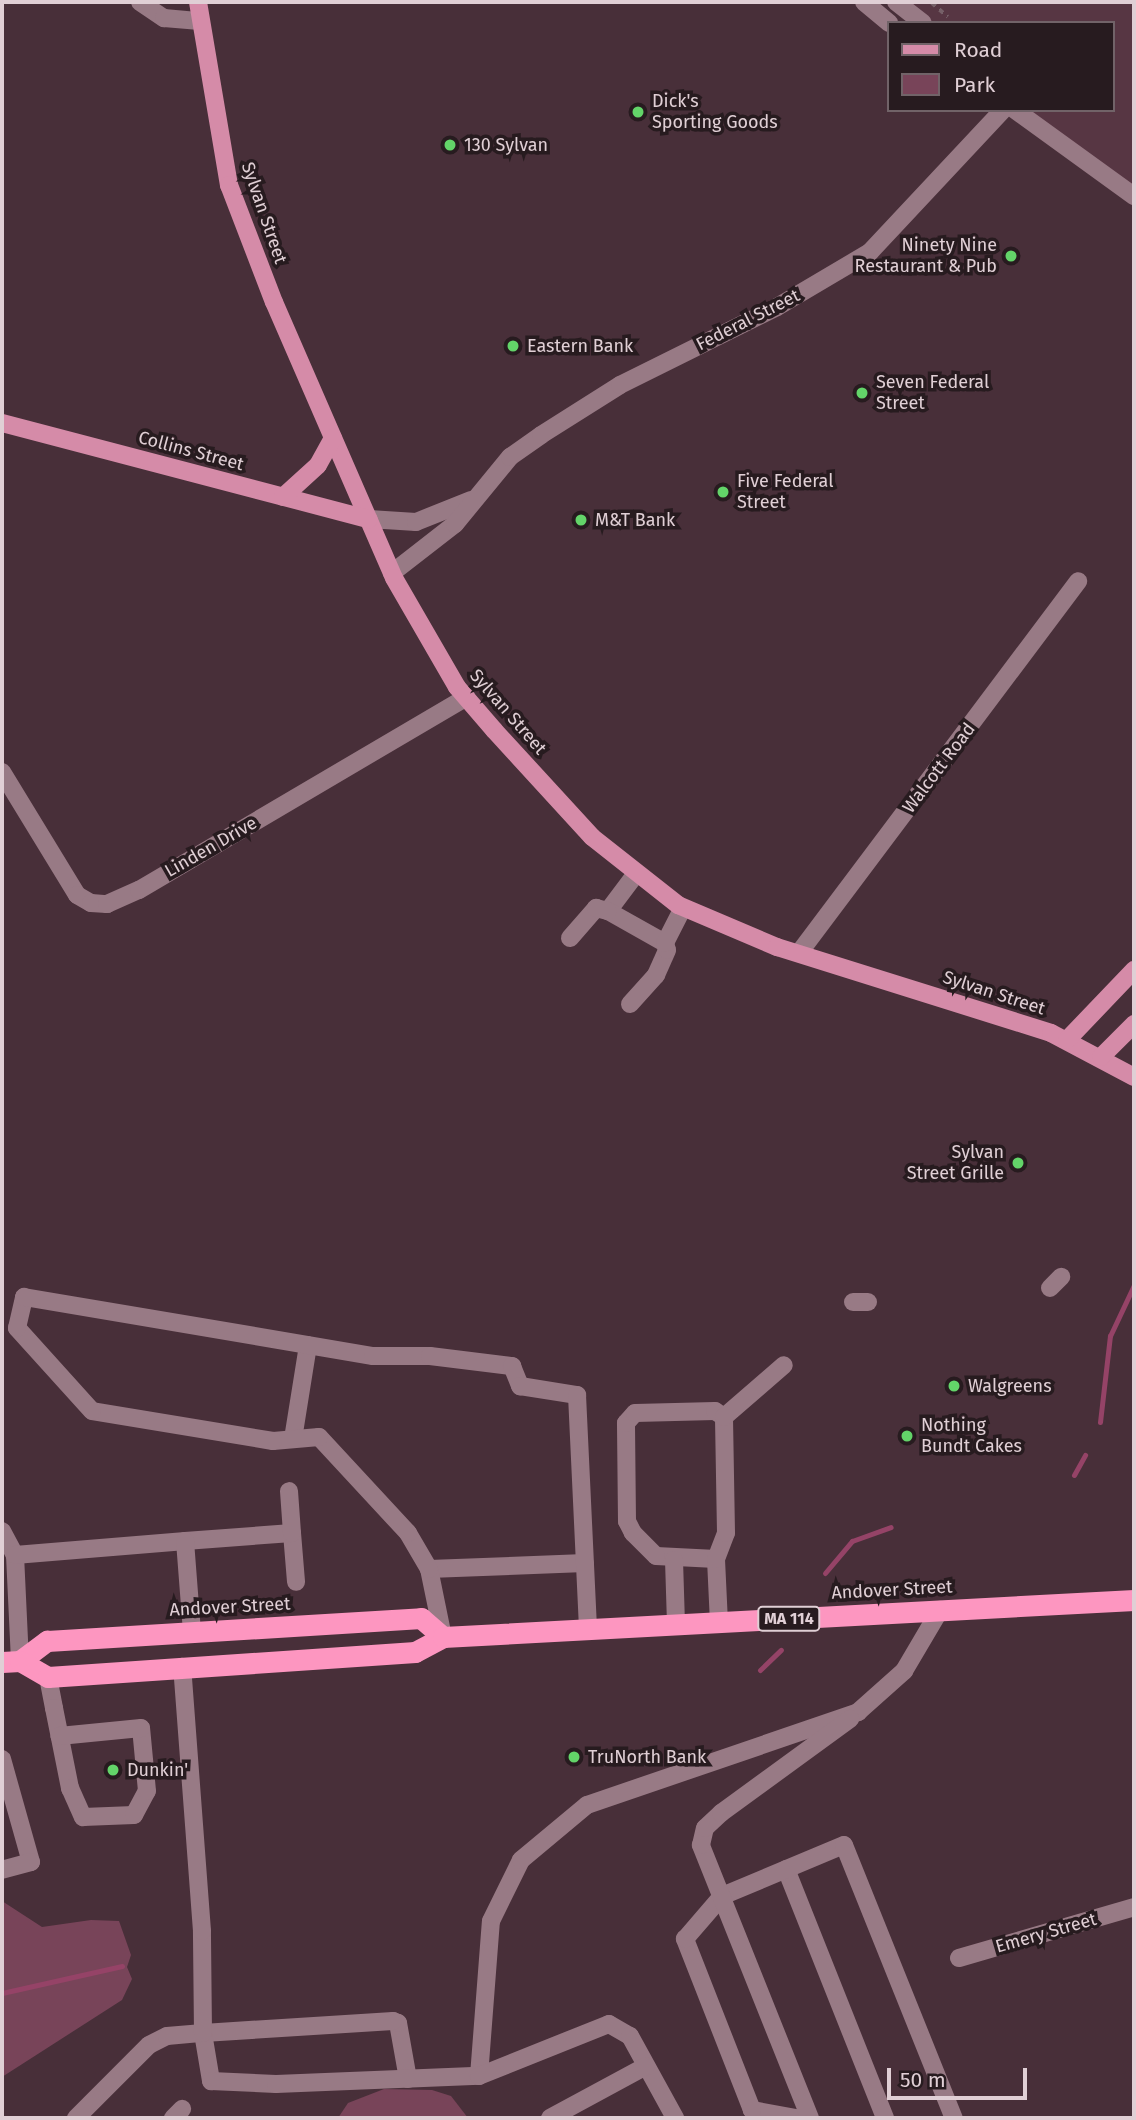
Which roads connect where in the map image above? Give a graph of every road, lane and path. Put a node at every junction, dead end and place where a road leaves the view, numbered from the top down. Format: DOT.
graph roads {
  1 [pos="139,2"];
  2 [pos="198,2"];
  3 [pos="864,2"];
  4 [pos="896,2"];
  5 [pos="932,3"];
  6 [pos="948,17"];
  7 [pos="200,21"];
  8 [pos="920,21"];
  9 [pos="888,22"];
  10 [pos="1001,112"];
  11 [pos="1019,112"];
  12 [pos="1134,196"];
  13 [pos="2,423"];
  14 [pos="333,438"];
  15 [pos="283,497"];
  16 [pos="471,500"];
  17 [pos="369,519"];
  18 [pos="392,573"];
  19 [pos="1078,581"];
  20 [pos="466,697"];
  21 [pos="2,772"];
  22 [pos="635,875"];
  23 [pos="683,908"];
  24 [pos="608,911"];
  25 [pos="570,938"];
  26 [pos="665,943"];
  27 [pos="799,953"];
  28 [pos="1134,970"];
  29 [pos="630,1004"];
  30 [pos="1134,1029"];
  31 [pos="1067,1040"];
  32 [pos="1101,1057"];
  33 [pos="1134,1077"];
  34 [pos="308,1345"];
  35 [pos="784,1365"];
  36 [pos="724,1417"];
  37 [pos="293,1439"];
  38 [pos="289,1491"];
  39 [pos="2,1531"];
  40 [pos="292,1533"];
  41 [pos="185,1541"];
  42 [pos="15,1555"];
  43 [pos="716,1559"];
  44 [pos="674,1560"];
  45 [pos="585,1563"];
  46 [pos="429,1569"];
  47 [pos="296,1582"];
  48 [pos="1134,1600"];
  49 [pos="940,1610"];
  50 [pos="719,1622"];
  51 [pos="676,1625"];
  52 [pos="588,1630"];
  53 [pos="192,1632"];
  54 [pos="443,1637"];
  55 [pos="11,1662"];
  56 [pos="183,1667"];
  57 [pos="48,1677"];
  58 [pos="858,1712"];
  59 [pos="59,1736"];
  60 [pos="2,1759"];
  61 [pos="786,1869"];
  62 [pos="2,1870"];
  63 [pos="722,1896"];
  64 [pos="1134,1907"];
  65 [pos="959,1958"];
  66 [pos="203,2033"];
  67 [pos="646,2066"];
  68 [pos="479,2076"];
  69 [pos="408,2079"];
  70 [pos="76,2118"];
  71 [pos="550,2118"];
  72 [pos="675,2118"];
  73 [pos="796,2118"];
  74 [pos="810,2118"];
  75 [pos="885,2118"];
  76 [pos="954,2118"];
  1 -- 7 [label="street"];
  2 -- 7 [label="main road, Sylvan Street"];
  3 -- 9 [label="street"];
  4 -- 8 [label="street"];
  5 -- 6 [label="path"];
  7 -- 14 [label="main road, Sylvan Street"];
  10 -- 16 [label="street, Federal Street"];
  11 -- 12 [label="street"];
  13 -- 15 [label="main road, Collins Street"];
  14 -- 15 [label="main road"];
  14 -- 17 [label="main road, Sylvan Street"];
  15 -- 17 [label="main road, Collins Street"];
  16 -- 17 [label="street, Federal Street"];
  16 -- 18 [label="street, Federal Street"];
  17 -- 18 [label="main road, Sylvan Street"];
  18 -- 20 [label="main road, Sylvan Street"];
  19 -- 27 [label="street, Walcott Road"];
  20 -- 21 [label="street, Linden Drive"];
  20 -- 22 [label="main road, Sylvan Street"];
  22 -- 23 [label="main road, Sylvan Street"];
  22 -- 24 [label="street"];
  23 -- 26 [label="street"];
  23 -- 27 [label="main road, Sylvan Street"];
  24 -- 25 [label="street"];
  24 -- 26 [label="street"];
  26 -- 29 [label="street"];
  27 -- 31 [label="main road, Sylvan Street"];
  28 -- 31 [label="main road"];
  30 -- 32 [label="main road"];
  31 -- 32 [label="main road, Sylvan Street"];
  32 -- 33 [label="main road, Sylvan Street"];
  34 -- 37 [label="street"];
  34 -- 37 [label="street"];
  34 -- 45 [label="street"];
  35 -- 36 [label="street"];
  36 -- 43 [label="street"];
  36 -- 44 [label="street"];
  37 -- 46 [label="street"];
  38 -- 40 [label="street"];
  39 -- 42 [label="street"];
  40 -- 41 [label="street"];
  40 -- 47 [label="street"];
  41 -- 42 [label="street"];
  41 -- 53 [label="street"];
  42 -- 55 [label="street"];
  43 -- 44 [label="street"];
  43 -- 50 [label="street"];
  44 -- 51 [label="street"];
  45 -- 46 [label="street"];
  45 -- 52 [label="street"];
  46 -- 54 [label="street"];
  48 -- 49 [label="highway, Andover Street / MA 114"];
  49 -- 50 [label="highway, Andover Street / MA 114"];
  49 -- 58 [label="street"];
  50 -- 51 [label="highway, Andover Street / MA 114"];
  51 -- 52 [label="highway, Andover Street / MA 114"];
  52 -- 54 [label="highway, Andover Street / MA 114"];
  53 -- 54 [label="highway, Andover Street"];
  53 -- 55 [label="highway, Andover Street"];
  54 -- 56 [label="highway, Andover Street / MA 114"];
  55 -- 57 [label="highway"];
  56 -- 57 [label="highway, Andover Street / MA 114"];
  56 -- 66 [label="street"];
  57 -- 59 [label="street"];
  58 -- 63 [label="street"];
  58 -- 68 [label="street"];
  59 -- 59 [label="street"];
  60 -- 62 [label="street"];
  61 -- 63 [label="street"];
  61 -- 75 [label="street"];
  61 -- 76 [label="street"];
  63 -- 73 [label="street"];
  63 -- 74 [label="street"];
  64 -- 65 [label="street, Emery Street"];
  66 -- 69 [label="street"];
  66 -- 69 [label="street"];
  66 -- 70 [label="street"];
  67 -- 68 [label="street"];
  67 -- 71 [label="street"];
  67 -- 72 [label="street"];
  68 -- 69 [label="street"];
}
